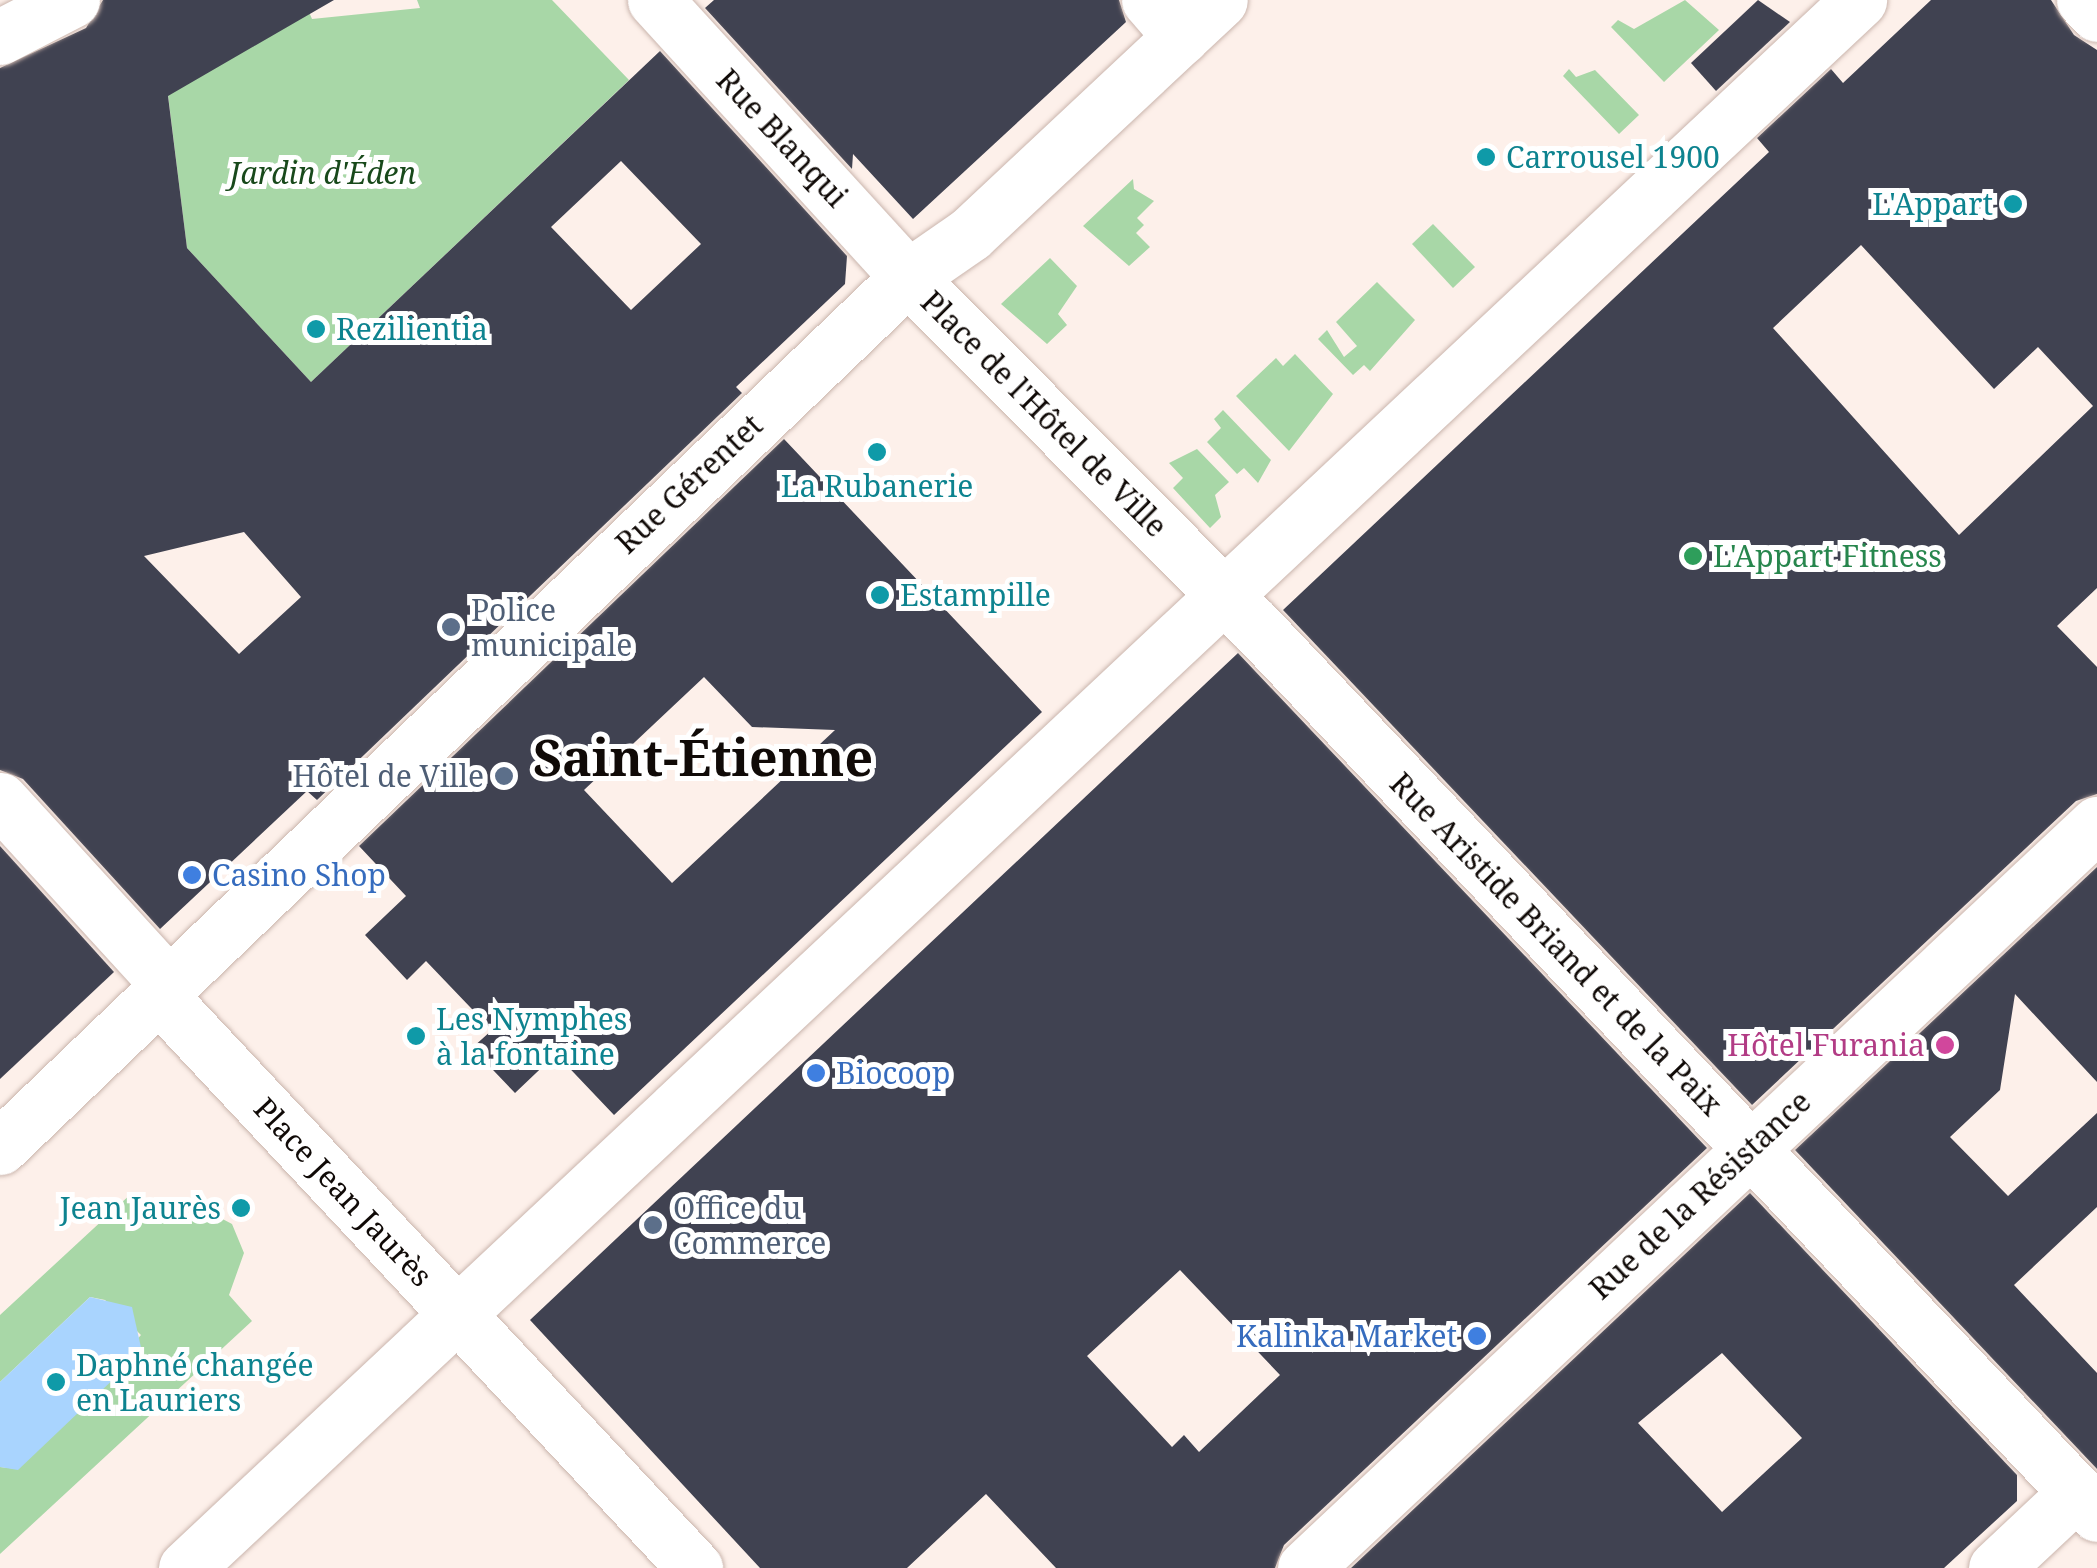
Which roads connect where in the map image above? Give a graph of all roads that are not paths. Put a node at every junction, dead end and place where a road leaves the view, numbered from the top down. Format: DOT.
graph roads {
  1 [pos="72,0"];
  2 [pos="655,0"];
  3 [pos="1220,0"];
  4 [pos="1826,0"];
  5 [pos="1858,0"];
  6 [pos="2084,0"];
  7 [pos="2097,14"];
  8 [pos="1165,18"];
  9 [pos="0,36"];
  10 [pos="908,276"];
  11 [pos="1213,584"];
  12 [pos="0,800"];
  13 [pos="2097,824"];
  14 [pos="165,981"];
  15 [pos="0,1147"];
  16 [pos="1752,1147"];
  17 [pos="451,1306"];
  18 [pos="2087,1504"];
  19 [pos="155,1568"];
  20 [pos="186,1568"];
  21 [pos="695,1568"];
  22 [pos="1305,1568"];
  23 [pos="1996,1568"];
  1 -- 9 [label="street"];
  2 -- 10 [label="street, Rue Blanqui"];
  3 -- 8 [label="street, Place de l'Hôtel de Ville"];
  4 -- 11 [label="street"];
  5 -- 11 [label="street"];
  6 -- 7 [label="street"];
  8 -- 10 [label="street, Place de l'Hôtel de Ville"];
  10 -- 11 [label="street, Place de l'Hôtel de Ville"];
  10 -- 14 [label="street, Rue Gérentet"];
  11 -- 16 [label="street, Rue Aristide Briand et de la Paix"];
  11 -- 17 [label="street"];
  12 -- 14 [label="street, Place Jean Jaurès"];
  13 -- 16 [label="street, Rue de la Résistance"];
  14 -- 15 [label="street"];
  14 -- 17 [label="street, Place Jean Jaurès"];
  16 -- 18 [label="street, Rue Aristide Briand et de la Paix"];
  16 -- 22 [label="street, Rue de la Résistance"];
  17 -- 19 [label="street"];
  17 -- 20 [label="street"];
  17 -- 21 [label="street, Place Jean Jaurès"];
  18 -- 23 [label="street"];
}
